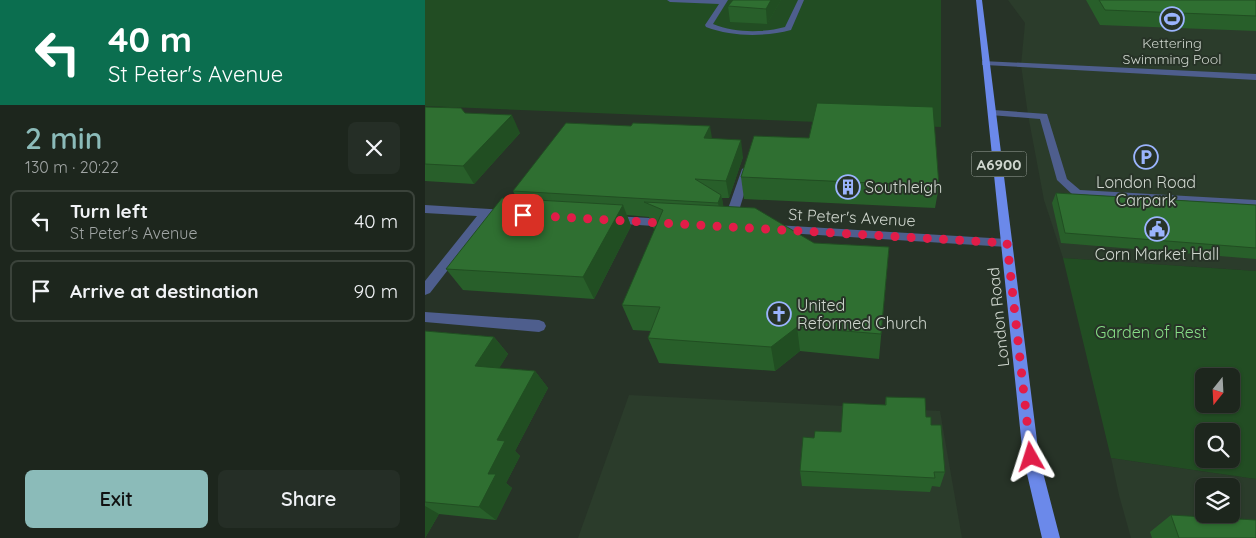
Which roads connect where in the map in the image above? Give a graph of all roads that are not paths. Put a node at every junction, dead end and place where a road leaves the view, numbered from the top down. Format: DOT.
graph roads {
  1 [pos="670,0"];
  2 [pos="801,0"];
  3 [pos="979,0"];
  4 [pos="724,1"];
  5 [pos="985,63"];
  6 [pos="1256,77"];
  7 [pos="993,113"];
  8 [pos="750,158"];
  9 [pos="1256,204"];
  10 [pos="425,209"];
  11 [pos="486,213"];
  12 [pos="515,215"];
  13 [pos="602,219"];
  14 [pos="679,224"];
  15 [pos="728,226"];
  16 [pos="767,228"];
  17 [pos="1007,243"];
  18 [pos="425,290"];
  19 [pos="425,317"];
  20 [pos="539,326"];
  21 [pos="1051,538"];
  1 -- 4 [label="street"];
  2 -- 4 [label="street"];
  3 -- 5 [label="main road, London Road / A6900"];
  5 -- 6 [label="street"];
  5 -- 7 [label="main road, London Road / A6900"];
  7 -- 9 [label="street"];
  7 -- 17 [label="main road, London Road / A6900"];
  8 -- 15 [label="street"];
  10 -- 11 [label="street"];
  11 -- 12 [label="street"];
  11 -- 18 [label="street"];
  13 -- 14 [label="street"];
  16 -- 17 [label="street, St Peter's Avenue"];
  17 -- 21 [label="main road, London Road / A6900"];
  19 -- 20 [label="street"];
}
